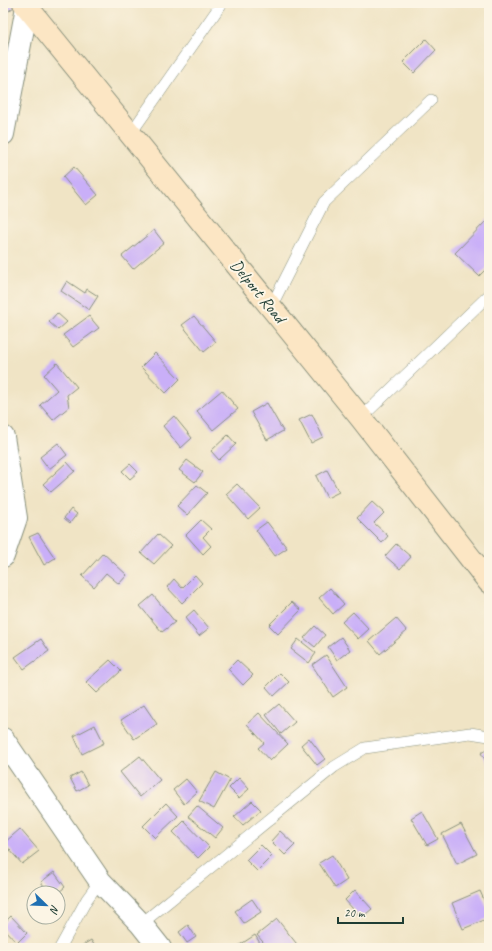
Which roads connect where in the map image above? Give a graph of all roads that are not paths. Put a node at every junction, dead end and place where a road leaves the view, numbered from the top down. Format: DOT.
graph roads {
  1 [pos="222,3"];
  2 [pos="26,5"];
  3 [pos="431,100"];
  4 [pos="131,133"];
  5 [pos="3,134"];
  6 [pos="489,295"];
  7 [pos="271,307"];
  8 [pos="361,418"];
  9 [pos="3,437"];
  10 [pos="3,556"];
  11 [pos="489,582"];
  12 [pos="489,736"];
  13 [pos="3,739"];
  14 [pos="100,881"];
  15 [pos="141,924"];
  16 [pos="60,948"];
  17 [pos="160,948"];
  1 -- 4 [label="lane"];
  2 -- 4 [label="street, Delport Road"];
  2 -- 5 [label="street"];
  3 -- 7 [label="lane"];
  4 -- 7 [label="street, Delport Road"];
  6 -- 8 [label="lane"];
  7 -- 8 [label="street, Delport Road"];
  8 -- 11 [label="street, Delport Road"];
  9 -- 10 [label="street"];
  12 -- 15 [label="lane"];
  13 -- 14 [label="street"];
  14 -- 15 [label="street"];
  14 -- 16 [label="lane"];
  15 -- 17 [label="street"];
}
